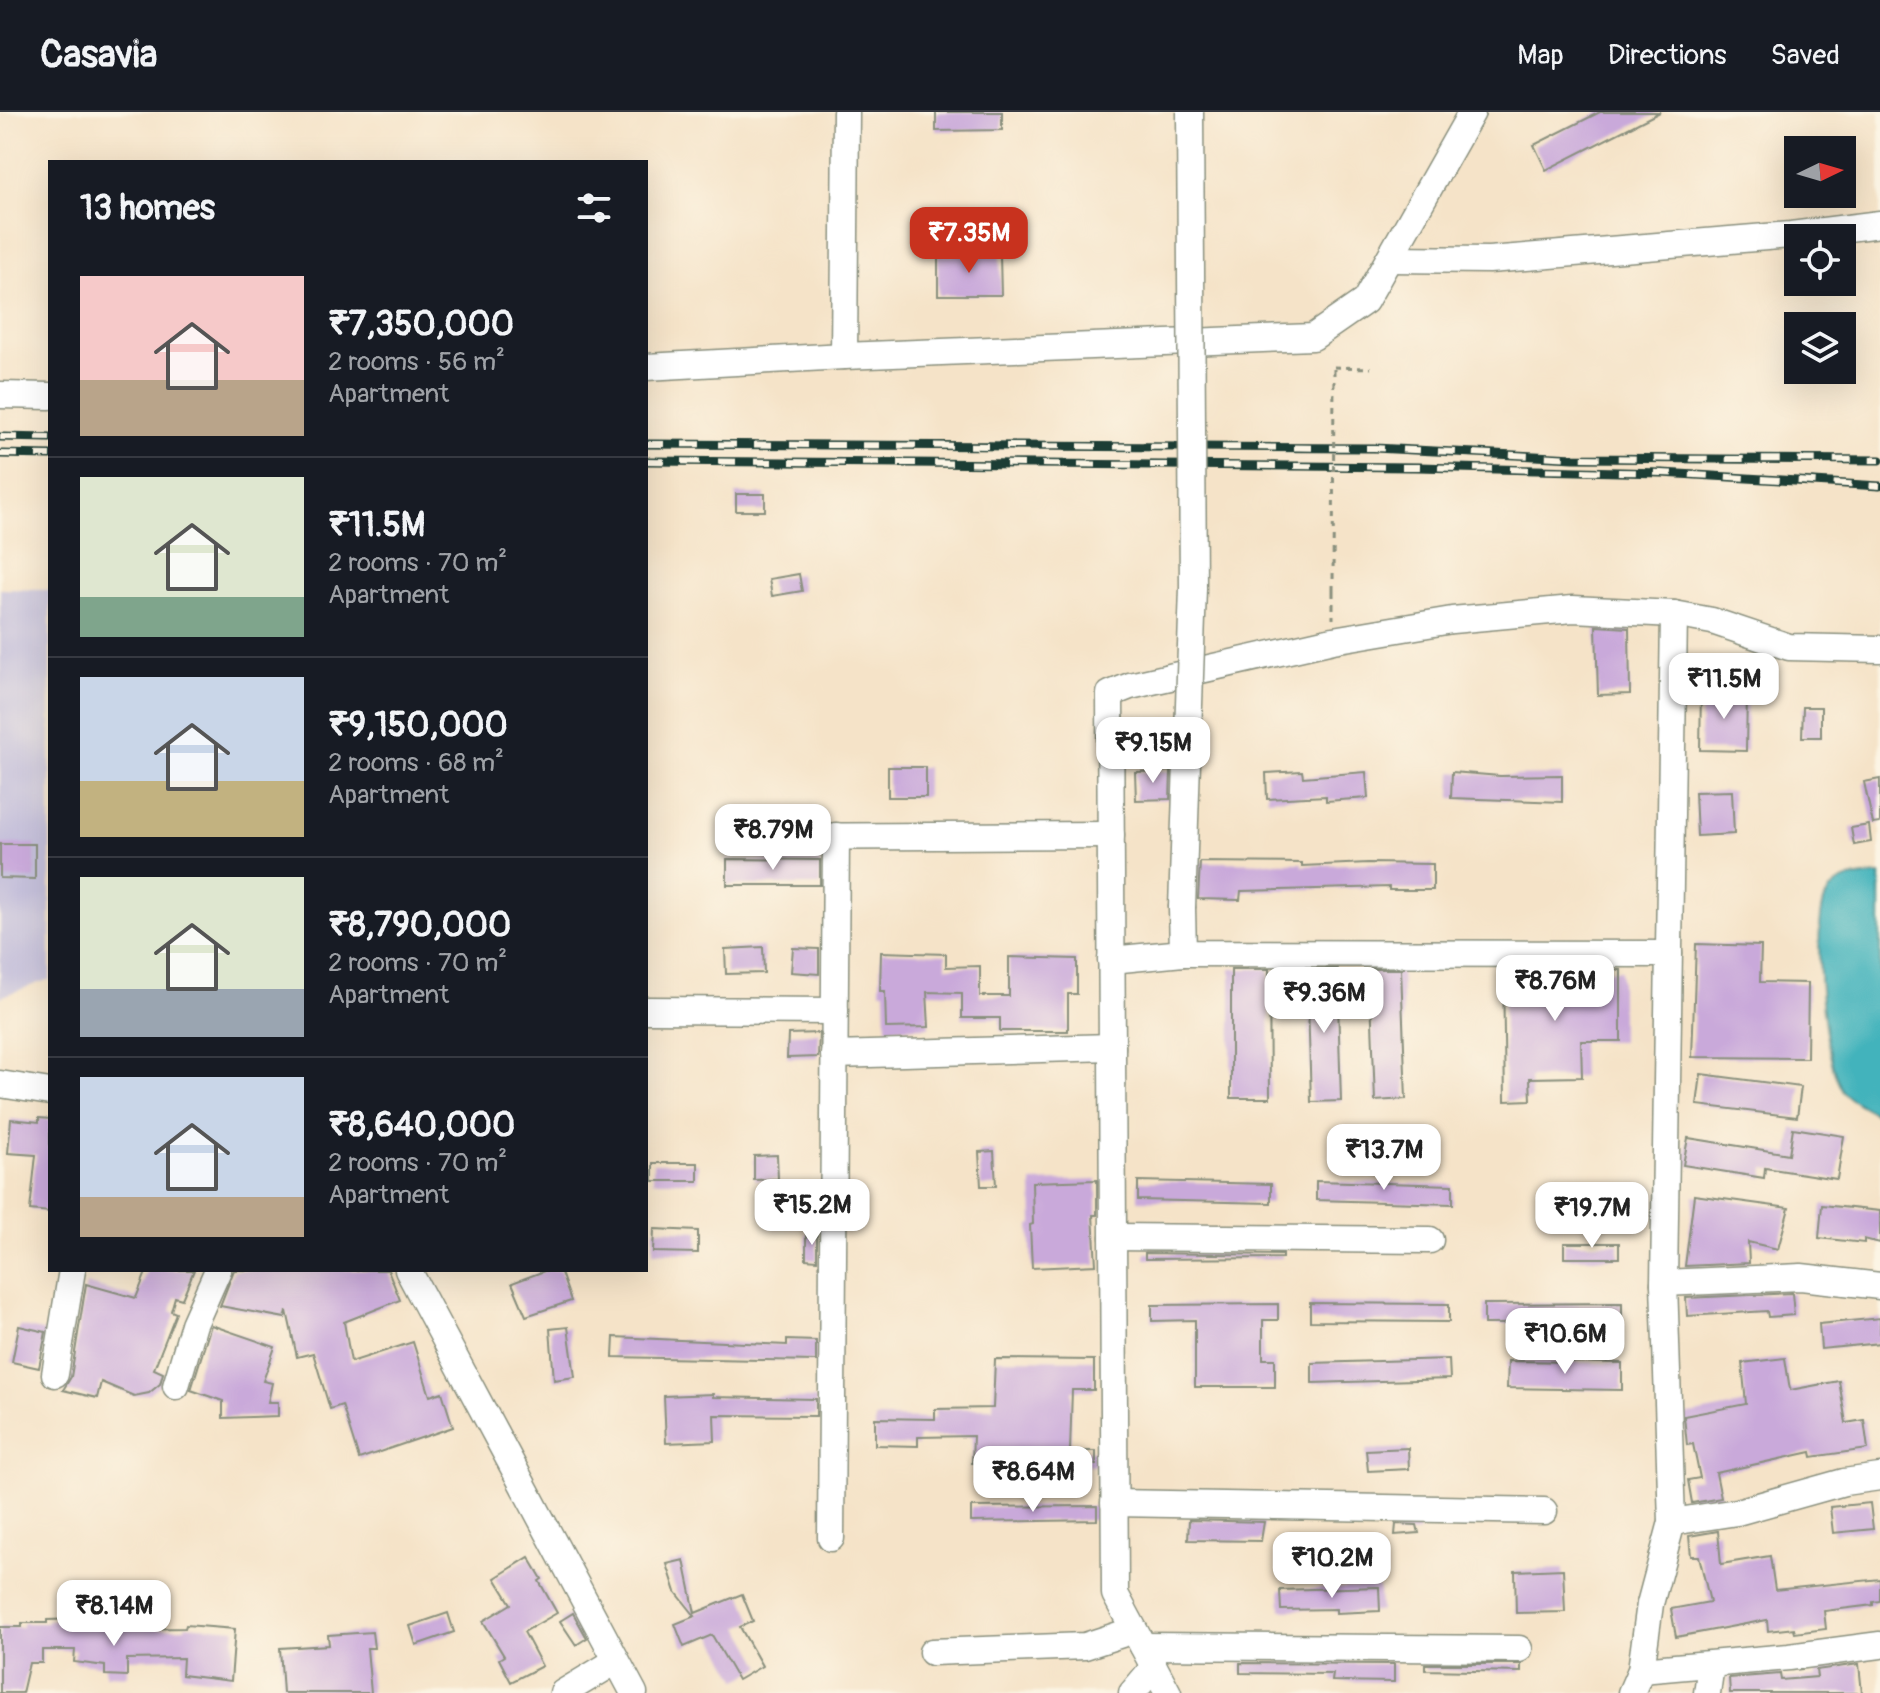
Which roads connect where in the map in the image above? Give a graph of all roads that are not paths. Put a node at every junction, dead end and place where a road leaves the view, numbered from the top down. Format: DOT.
graph roads {
  1 [pos="846,112"];
  2 [pos="1190,112"];
  3 [pos="1472,112"];
  4 [pos="1880,224"];
  5 [pos="1389,259"];
  6 [pos="844,356"];
  7 [pos="648,367"];
  8 [pos="0,395"];
  9 [pos="48,396"];
  10 [pos="1674,614"];
  11 [pos="1880,649"];
  12 [pos="1111,835"];
  13 [pos="836,836"];
  14 [pos="738,837"];
  15 [pos="1183,953"];
  16 [pos="1669,954"];
  17 [pos="1111,960"];
  18 [pos="648,1010"];
  19 [pos="835,1011"];
  20 [pos="1112,1047"];
  21 [pos="834,1055"];
  22 [pos="48,1073"];
  23 [pos="10,1086"];
  24 [pos="48,1092"];
  25 [pos="1113,1237"];
  26 [pos="1430,1240"];
  27 [pos="72,1272"];
  28 [pos="217,1272"];
  29 [pos="409,1272"];
  30 [pos="1664,1283"];
  31 [pos="1880,1286"];
  32 [pos="55,1374"];
  33 [pos="176,1386"];
  34 [pos="1880,1477"];
  35 [pos="1114,1503"];
  36 [pos="1544,1511"];
  37 [pos="1672,1522"];
  38 [pos="831,1538"];
  39 [pos="1880,1645"];
  40 [pos="1144,1648"];
  41 [pos="1519,1649"];
  42 [pos="932,1652"];
  43 [pos="616,1661"];
  44 [pos="1711,1665"];
  45 [pos="1636,1682"];
  46 [pos="563,1693"];
  47 [pos="634,1693"];
  48 [pos="1132,1693"];
  49 [pos="1168,1693"];
  50 [pos="1707,1693"];
  1 -- 6 [label="street"];
  2 -- 15 [label="street, bridge"];
  3 -- 5 [label="street"];
  4 -- 5 [label="street"];
  5 -- 6 [label="street"];
  6 -- 7 [label="street"];
  8 -- 9 [label="street"];
  10 -- 11 [label="street"];
  10 -- 12 [label="street"];
  10 -- 16 [label="street"];
  12 -- 13 [label="street"];
  12 -- 17 [label="street"];
  13 -- 14 [label="street"];
  13 -- 19 [label="street"];
  15 -- 16 [label="street"];
  15 -- 17 [label="street"];
  16 -- 30 [label="street"];
  17 -- 20 [label="street"];
  18 -- 19 [label="street"];
  19 -- 21 [label="street"];
  20 -- 21 [label="street"];
  20 -- 25 [label="street"];
  21 -- 38 [label="street"];
  22 -- 23 [label="street"];
  23 -- 24 [label="street"];
  25 -- 26 [label="street"];
  25 -- 35 [label="street"];
  27 -- 32 [label="street"];
  28 -- 33 [label="street"];
  29 -- 43 [label="street"];
  30 -- 31 [label="street"];
  30 -- 37 [label="street"];
  34 -- 37 [label="street"];
  35 -- 36 [label="street"];
  35 -- 40 [label="street"];
  37 -- 45 [label="street"];
  39 -- 44 [label="street"];
  40 -- 41 [label="street"];
  40 -- 42 [label="street"];
  40 -- 48 [label="street"];
  40 -- 49 [label="street"];
  43 -- 46 [label="street"];
  43 -- 47 [label="street"];
  44 -- 45 [label="street"];
  44 -- 50 [label="street"];
}
